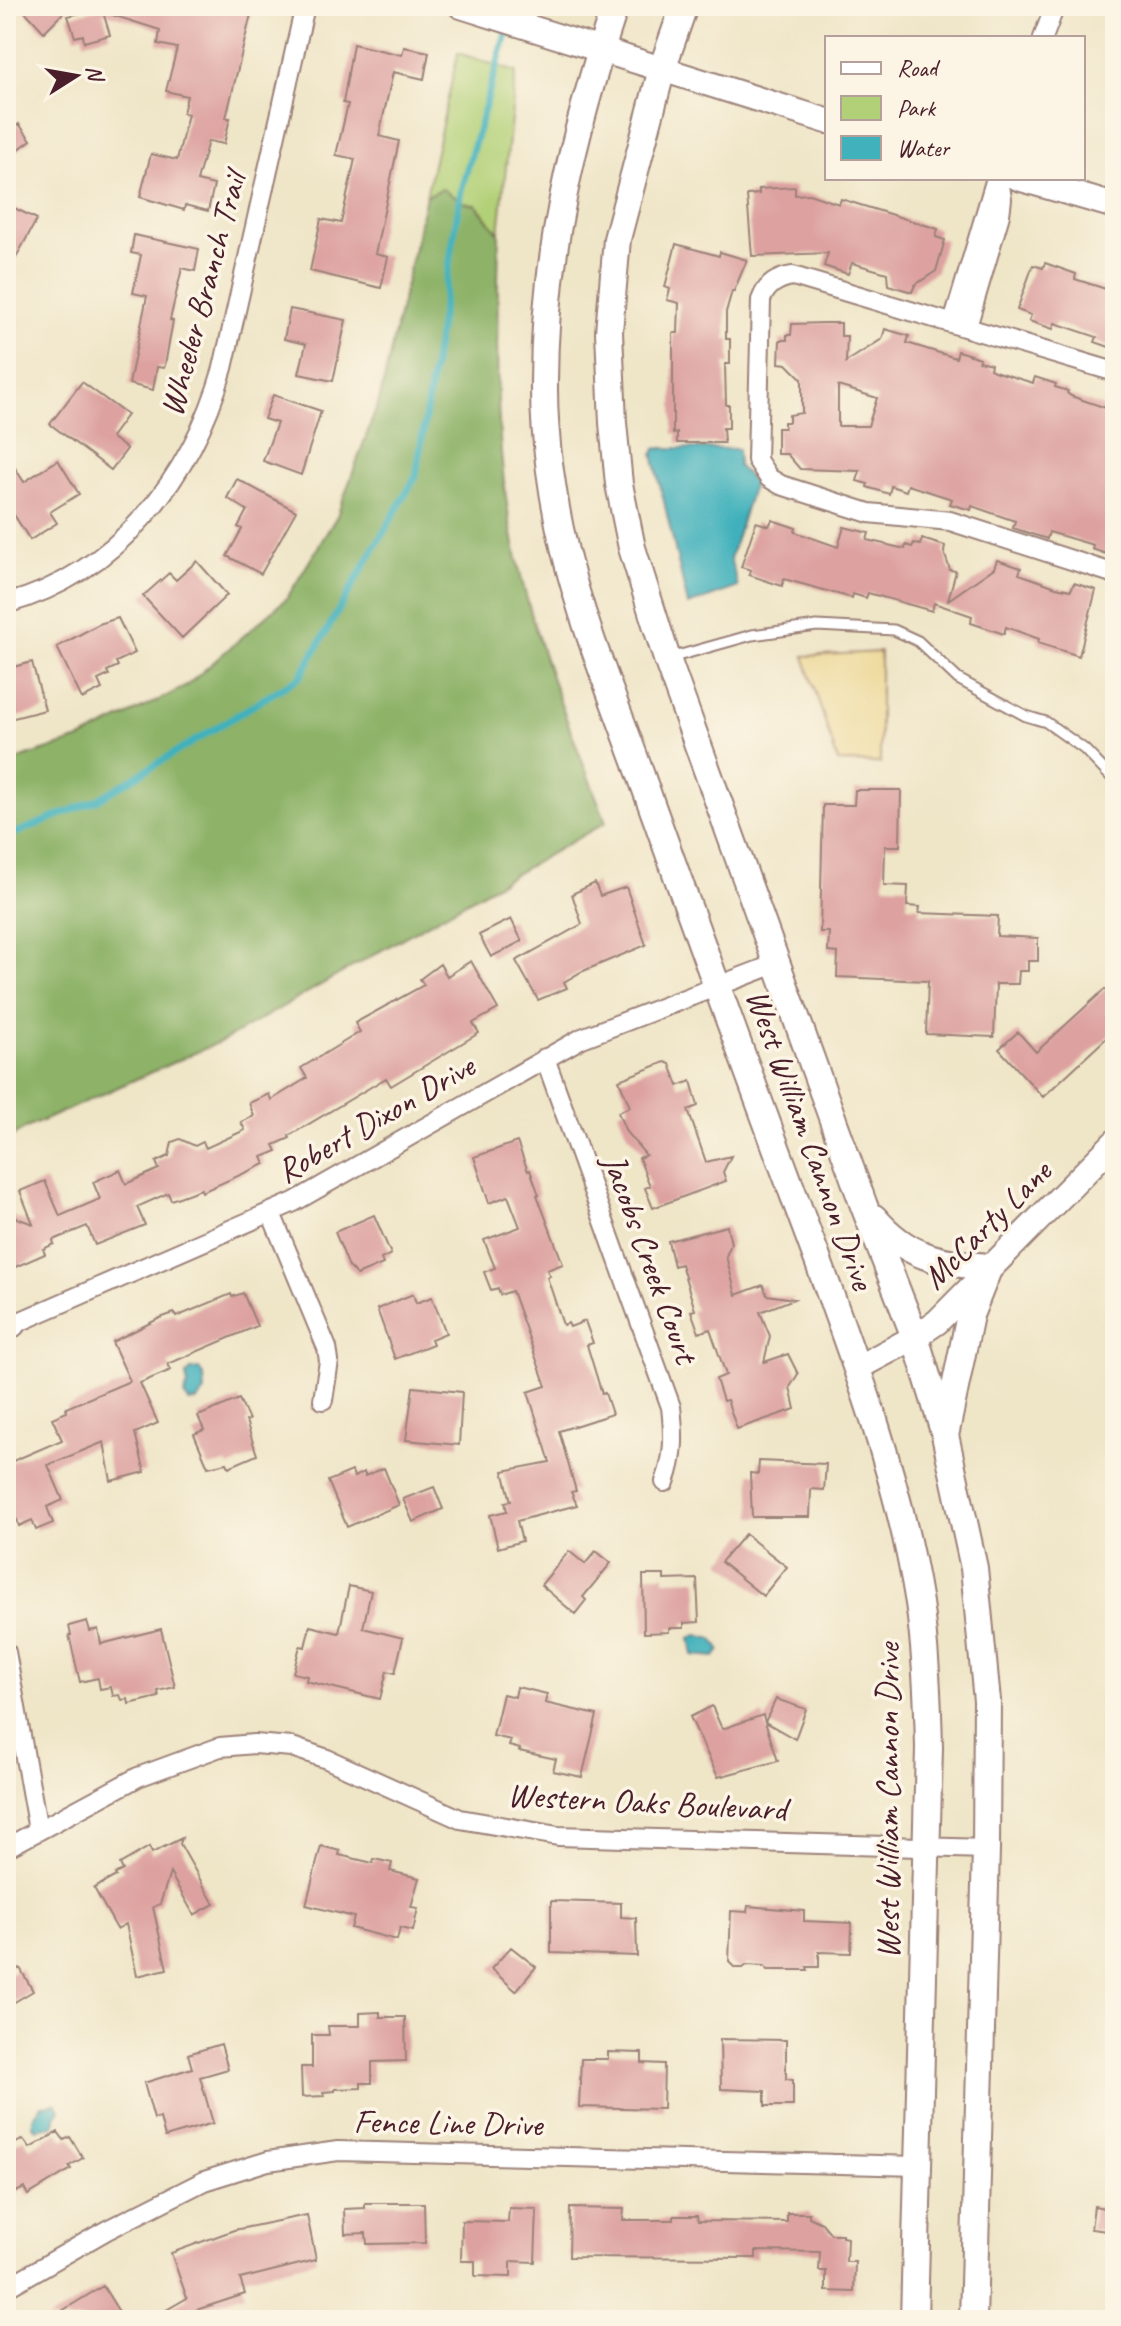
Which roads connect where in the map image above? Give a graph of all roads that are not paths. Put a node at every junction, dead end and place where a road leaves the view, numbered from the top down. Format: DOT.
graph roads {
  1 [pos="305,6"];
  2 [pos="461,6"];
  3 [pos="615,6"];
  4 [pos="684,6"];
  5 [pos="1055,6"];
  6 [pos="1044,36"];
  7 [pos="601,49"];
  8 [pos="662,69"];
  9 [pos="825,120"];
  10 [pos="996,180"];
  11 [pos="1025,180"];
  12 [pos="1115,206"];
  13 [pos="960,325"];
  14 [pos="1115,372"];
  15 [pos="1115,574"];
  16 [pos="6,604"];
  17 [pos="667,659"];
  18 [pos="1115,781"];
  19 [pos="778,963"];
  20 [pos="716,985"];
  21 [pos="545,1058"];
  22 [pos="1112,1150"];
  23 [pos="864,1206"];
  24 [pos="271,1213"];
  25 [pos="989,1267"];
  26 [pos="6,1334"];
  27 [pos="915,1337"];
  28 [pos="857,1368"];
  29 [pos="323,1400"];
  30 [pos="945,1435"];
  31 [pos="665,1482"];
  32 [pos="6,1652"];
  33 [pos="38,1830"];
  34 [pos="6,1848"];
  35 [pos="928,1848"];
  36 [pos="986,1849"];
  37 [pos="918,2166"];
  38 [pos="6,2288"];
  39 [pos="914,2320"];
  40 [pos="973,2320"];
  1 -- 16 [label="street, Wheeler Branch Trail"];
  2 -- 7 [label="street"];
  3 -- 7 [label="main road, West William Cannon Drive"];
  4 -- 8 [label="main road, West William Cannon Drive"];
  5 -- 6 [label="street"];
  7 -- 8 [label="street"];
  7 -- 20 [label="main road, West William Cannon Drive"];
  8 -- 9 [label="street"];
  8 -- 17 [label="main road, West William Cannon Drive"];
  10 -- 13 [label="street"];
  11 -- 12 [label="street"];
  13 -- 14 [label="street"];
  13 -- 15 [label="street"];
  17 -- 18 [label="lane"];
  17 -- 19 [label="main road, West William Cannon Drive"];
  19 -- 20 [label="street, Robert Dixon Drive"];
  19 -- 23 [label="main road, West William Cannon Drive"];
  20 -- 21 [label="street, Robert Dixon Drive"];
  20 -- 28 [label="main road, West William Cannon Drive"];
  21 -- 24 [label="street, Robert Dixon Drive"];
  21 -- 31 [label="street, Jacobs Creek Court"];
  22 -- 25 [label="street, McCarty Lane"];
  23 -- 25 [label="main road"];
  23 -- 27 [label="main road, West William Cannon Drive"];
  24 -- 26 [label="street, Robert Dixon Drive"];
  24 -- 29 [label="street"];
  25 -- 27 [label="street, McCarty Lane"];
  25 -- 30 [label="main road"];
  27 -- 28 [label="street, McCarty Lane"];
  27 -- 30 [label="main road, West William Cannon Drive"];
  28 -- 35 [label="main road, West William Cannon Drive"];
  30 -- 36 [label="main road, West William Cannon Drive"];
  32 -- 33 [label="street"];
  33 -- 34 [label="street, Western Oaks Boulevard"];
  33 -- 35 [label="street, Western Oaks Boulevard"];
  35 -- 36 [label="street, Western Oaks Boulevard"];
  35 -- 37 [label="main road, West William Cannon Drive"];
  36 -- 40 [label="main road, West William Cannon Drive"];
  37 -- 38 [label="street, Fence Line Drive"];
  37 -- 39 [label="main road, West William Cannon Drive"];
}
